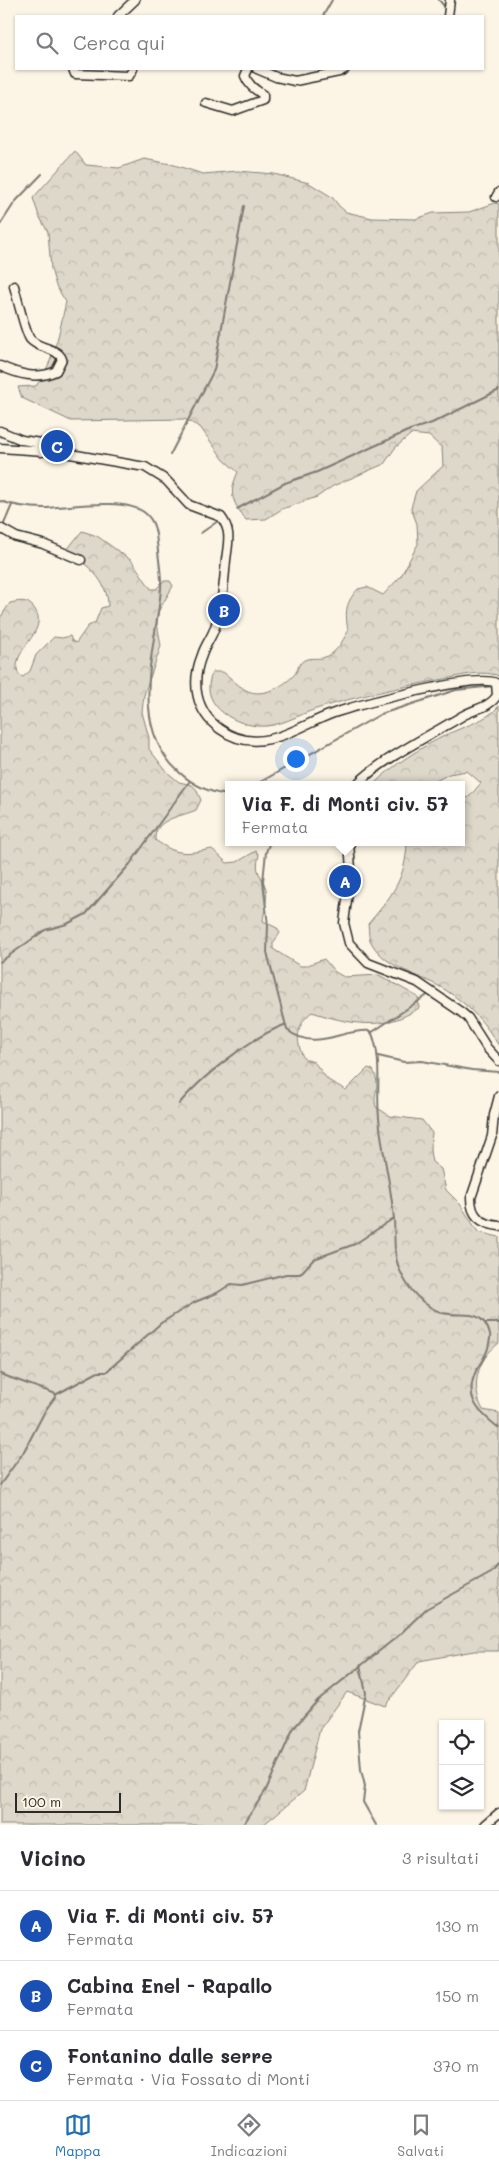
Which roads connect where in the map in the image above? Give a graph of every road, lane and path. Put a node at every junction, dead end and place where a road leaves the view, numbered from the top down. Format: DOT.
graph roads {
  1 [pos="135,0"];
  2 [pos="450,0"];
  3 [pos="119,15"];
  4 [pos="448,15"];
  5 [pos="73,70"];
  6 [pos="132,70"];
  7 [pos="248,70"];
  8 [pos="259,70"];
  9 [pos="343,70"];
  10 [pos="206,103"];
  11 [pos="14,286"];
  12 [pos="0,366"];
  13 [pos="0,431"];
  14 [pos="0,448"];
  15 [pos="42,452"];
  16 [pos="0,528"];
  17 [pos="81,560"];
  18 [pos="361,781"];
  19 [pos="349,846"];
  20 [pos="499,1061"];
  21 [pos="499,1096"];
  22 [pos="499,1226"];
  23 [pos="499,1813"];
  24 [pos="485,1825"];
  1 -- 3 [label="street"];
  2 -- 4 [label="street"];
  5 -- 6 [label="street"];
  7 -- 10 [label="street"];
  8 -- 9 [label="street"];
  11 -- 12 [label="street"];
  13 -- 15 [label="street"];
  14 -- 15 [label="street"];
  15 -- 18 [label="street"];
  16 -- 17 [label="street"];
  19 -- 20 [label="street"];
  21 -- 22 [label="street"];
  23 -- 24 [label="street"];
}
